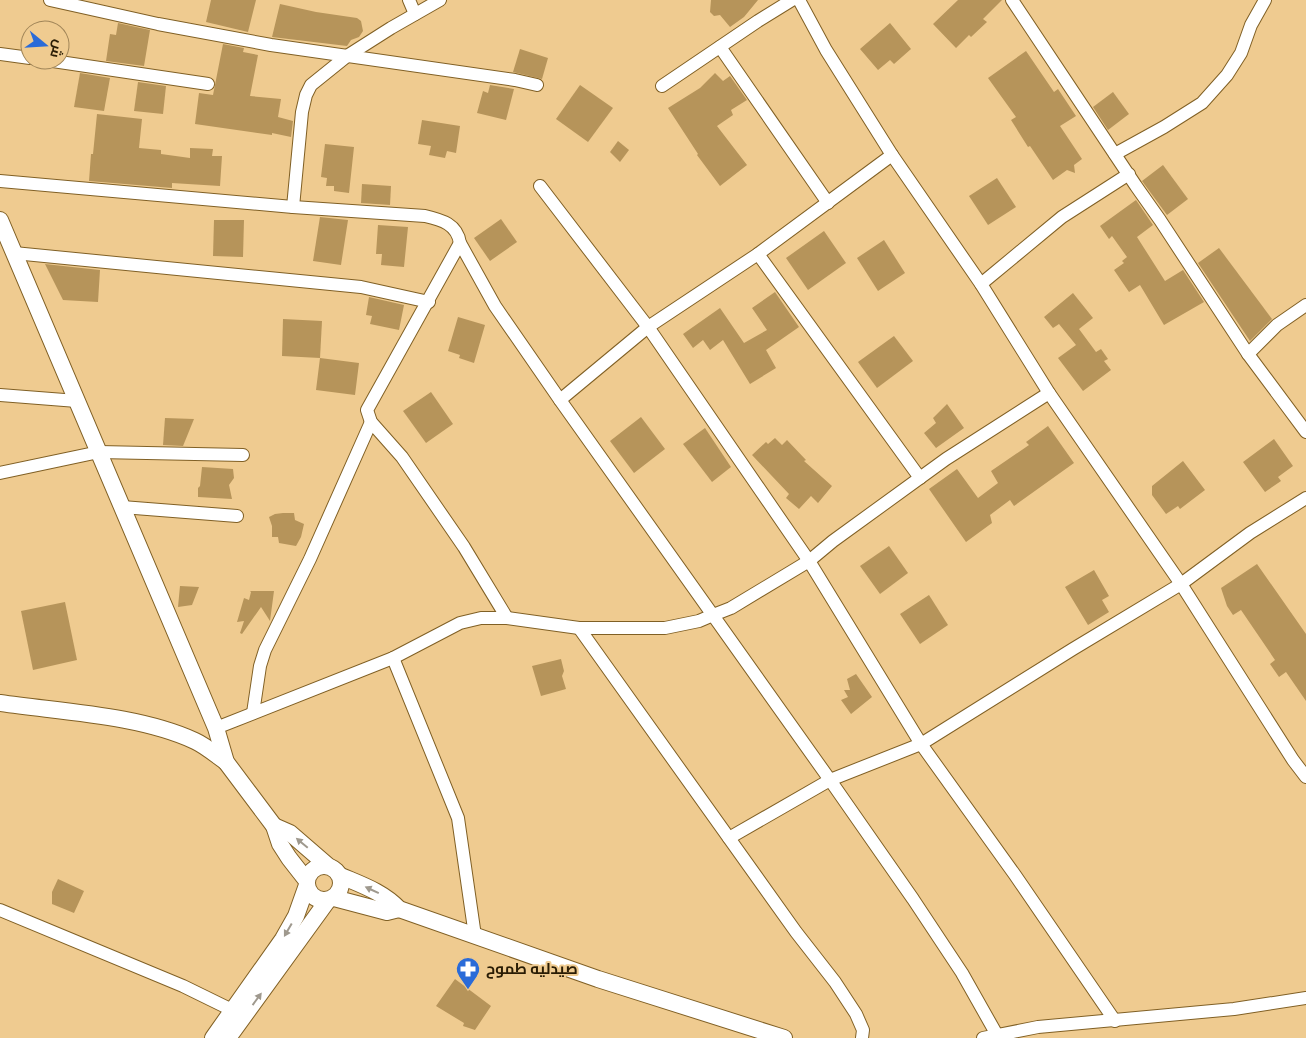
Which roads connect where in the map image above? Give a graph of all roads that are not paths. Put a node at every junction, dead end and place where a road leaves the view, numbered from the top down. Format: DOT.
graph roads {
  1 [pos="50,0"];
  2 [pos="409,0"];
  3 [pos="440,0"];
  4 [pos="792,0"];
  5 [pos="799,0"];
  6 [pos="1012,0"];
  7 [pos="1265,0"];
  8 [pos="415,14"];
  9 [pos="720,47"];
  10 [pos="0,54"];
  11 [pos="347,56"];
  12 [pos="20,57"];
  13 [pos="70,64"];
  14 [pos="208,84"];
  15 [pos="537,85"];
  16 [pos="662,86"];
  17 [pos="1114,154"];
  18 [pos="892,155"];
  19 [pos="1129,174"];
  20 [pos="0,181"];
  21 [pos="540,186"];
  22 [pos="828,202"];
  23 [pos="293,207"];
  24 [pos="0,220"];
  25 [pos="460,243"];
  26 [pos="14,253"];
  27 [pos="758,254"];
  28 [pos="981,284"];
  29 [pos="429,302"];
  30 [pos="1306,305"];
  31 [pos="648,327"];
  32 [pos="1248,354"];
  33 [pos="1049,393"];
  34 [pos="0,395"];
  35 [pos="560,400"];
  36 [pos="77,401"];
  37 [pos="371,422"];
  38 [pos="1306,432"];
  39 [pos="99,452"];
  40 [pos="243,454"];
  41 [pos="0,473"];
  42 [pos="920,478"];
  43 [pos="1306,498"];
  44 [pos="122,507"];
  45 [pos="237,516"];
  46 [pos="809,561"];
  47 [pos="1181,584"];
  48 [pos="713,615"];
  49 [pos="507,618"];
  50 [pos="579,628"];
  51 [pos="394,658"];
  52 [pos="0,703"];
  53 [pos="253,713"];
  54 [pos="216,728"];
  55 [pos="921,744"];
  56 [pos="226,762"];
  57 [pos="1306,777"];
  58 [pos="830,780"];
  59 [pos="274,826"];
  60 [pos="729,838"];
  61 [pos="327,865"];
  62 [pos="341,876"];
  63 [pos="307,883"];
  64 [pos="331,899"];
  65 [pos="399,909"];
  66 [pos="0,910"];
  67 [pos="475,936"];
  68 [pos="1306,998"];
  69 [pos="232,1010"];
  70 [pos="1115,1021"];
  71 [pos="997,1035"];
  72 [pos="213,1038"];
  73 [pos="228,1038"];
  74 [pos="784,1038"];
  75 [pos="862,1038"];
  76 [pos="983,1038"];
  1 -- 11 [label="street"];
  2 -- 8 [label="street"];
  3 -- 8 [label="street"];
  4 -- 9 [label="street"];
  5 -- 18 [label="street"];
  6 -- 17 [label="street"];
  7 -- 17 [label="street"];
  8 -- 11 [label="street"];
  9 -- 16 [label="street"];
  9 -- 22 [label="street"];
  10 -- 12 [label="street"];
  11 -- 15 [label="street"];
  11 -- 23 [label="street"];
  13 -- 14 [label="street"];
  17 -- 19 [label="street"];
  18 -- 22 [label="street"];
  18 -- 28 [label="street"];
  19 -- 28 [label="street"];
  19 -- 32 [label="street"];
  20 -- 23 [label="street"];
  21 -- 31 [label="street"];
  22 -- 27 [label="street"];
  23 -- 25 [label="street"];
  24 -- 26 [label="street"];
  25 -- 29 [label="street"];
  25 -- 35 [label="street"];
  26 -- 29 [label="street"];
  26 -- 36 [label="street"];
  27 -- 31 [label="street"];
  27 -- 42 [label="street"];
  28 -- 33 [label="street"];
  29 -- 37 [label="street"];
  30 -- 32 [label="street"];
  31 -- 35 [label="street"];
  31 -- 46 [label="street"];
  32 -- 38 [label="street"];
  33 -- 42 [label="street"];
  33 -- 47 [label="street"];
  34 -- 36 [label="street"];
  35 -- 48 [label="street"];
  36 -- 39 [label="street"];
  37 -- 49 [label="street"];
  37 -- 53 [label="street"];
  39 -- 40 [label="street"];
  39 -- 41 [label="street"];
  39 -- 44 [label="street"];
  42 -- 46 [label="street"];
  43 -- 47 [label="street"];
  44 -- 45 [label="street"];
  44 -- 54 [label="street"];
  46 -- 48 [label="street"];
  46 -- 55 [label="street"];
  47 -- 55 [label="street"];
  47 -- 57 [label="street"];
  48 -- 50 [label="street"];
  48 -- 58 [label="street"];
  49 -- 50 [label="street"];
  49 -- 51 [label="street"];
  50 -- 60 [label="street"];
  51 -- 53 [label="street"];
  51 -- 67 [label="street"];
  52 -- 56 [label="street"];
  53 -- 54 [label="street"];
  54 -- 56 [label="street"];
  55 -- 58 [label="street"];
  55 -- 70 [label="street"];
  56 -- 59 [label="street"];
  58 -- 60 [label="street"];
  58 -- 71 [label="street"];
  61 -- 59 [label="street, one-way"];
  59 -- 63 [label="street"];
  60 -- 75 [label="street"];
  61 -- 62 [label="street"];
  61 -- 63 [label="street"];
  62 -- 64 [label="street"];
  65 -- 62 [label="street, one-way"];
  63 -- 64 [label="street"];
  63 -- 69 [label="street, one-way"];
  64 -- 65 [label="street"];
  73 -- 64 [label="street, one-way"];
  65 -- 67 [label="street"];
  66 -- 69 [label="street"];
  67 -- 74 [label="street"];
  68 -- 70 [label="street"];
  69 -- 72 [label="street"];
  70 -- 71 [label="street"];
  71 -- 76 [label="street"];
}
